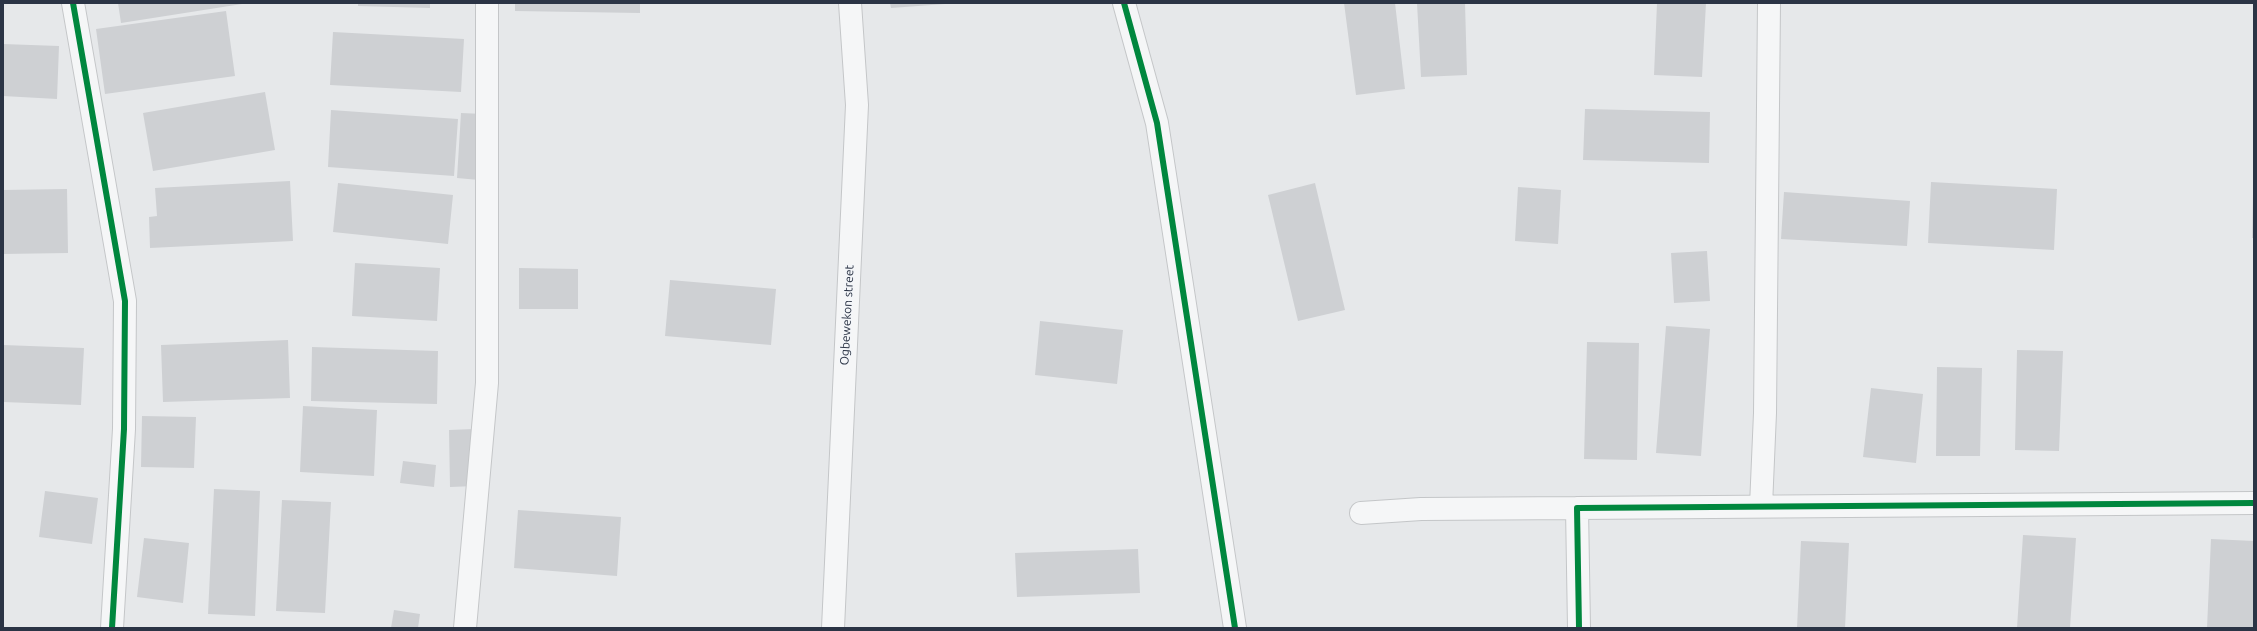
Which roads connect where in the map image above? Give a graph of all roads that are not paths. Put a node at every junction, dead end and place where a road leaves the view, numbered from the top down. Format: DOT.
graph roads {
  1 [pos="73,3"];
  2 [pos="487,3"];
  3 [pos="850,3"];
  4 [pos="1124,3"];
  5 [pos="1769,3"];
  6 [pos="2254,503"];
  7 [pos="1761,506"];
  8 [pos="1578,508"];
  9 [pos="1360,513"];
  10 [pos="112,628"];
  11 [pos="465,628"];
  12 [pos="833,628"];
  13 [pos="1235,628"];
  14 [pos="1579,628"];
  1 -- 10 [label="street"];
  2 -- 11 [label="street"];
  3 -- 12 [label="street, Ogbewekon street"];
  4 -- 13 [label="street"];
  5 -- 7 [label="street"];
  6 -- 7 [label="street"];
  7 -- 8 [label="street"];
  8 -- 9 [label="street"];
  8 -- 14 [label="street"];
}
